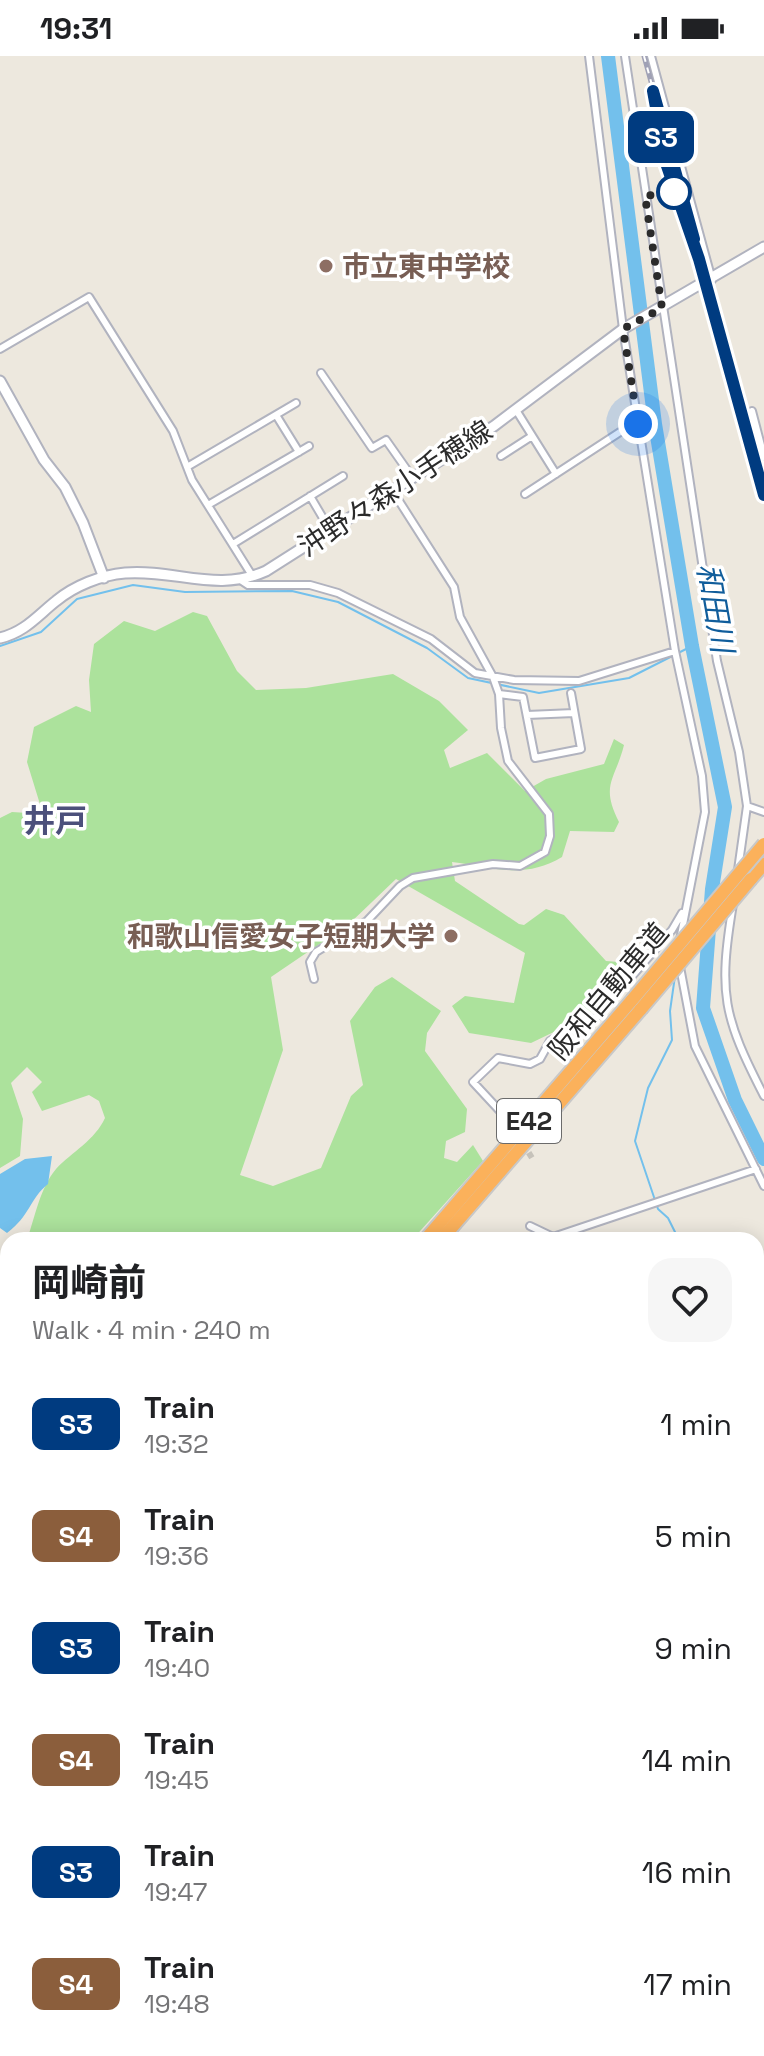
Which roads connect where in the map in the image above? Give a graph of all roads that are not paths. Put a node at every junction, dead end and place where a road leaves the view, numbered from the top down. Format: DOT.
graph roads {
  1 [pos="589,56"];
  2 [pos="625,56"];
  3 [pos="651,56"];
  4 [pos="764,247"];
  5 [pos="712,280"];
  6 [pos="660,310"];
  7 [pos="625,328"];
  8 [pos="0,349"];
  9 [pos="321,373"];
  10 [pos="0,381"];
  11 [pos="296,403"];
  12 [pos="516,410"];
  13 [pos="752,411"];
  14 [pos="276,415"];
  15 [pos="620,432"];
  16 [pos="761,432"];
  17 [pos="532,436"];
  18 [pos="309,446"];
  19 [pos="299,452"];
  20 [pos="501,456"];
  21 [pos="764,457"];
  22 [pos="187,467"];
  23 [pos="556,474"];
  24 [pos="343,476"];
  25 [pos="412,477"];
  26 [pos="392,490"];
  27 [pos="525,494"];
  28 [pos="310,496"];
  29 [pos="208,505"];
  30 [pos="330,530"];
  31 [pos="233,544"];
  32 [pos="253,577"];
  33 [pos="104,578"];
  34 [pos="242,581"];
  35 [pos="0,638"];
  36 [pos="675,651"];
  37 [pos="493,677"];
  38 [pos="571,693"];
  39 [pos="499,694"];
  40 [pos="574,713"];
  41 [pos="527,715"];
  42 [pos="747,806"];
  43 [pos="764,812"];
  44 [pos="764,844"];
  45 [pos="764,864"];
  46 [pos="684,910"];
  47 [pos="314,979"];
  48 [pos="636,1005"];
  49 [pos="764,1096"];
  50 [pos="512,1124"];
  51 [pos="756,1169"];
  52 [pos="764,1186"];
  53 [pos="530,1226"];
  54 [pos="432,1232"];
  55 [pos="448,1232"];
  56 [pos="543,1232"];
  57 [pos="568,1232"];
  1 -- 7 [label="street"];
  2 -- 6 [label="street"];
  3 -- 5 [label="street"];
  4 -- 5 [label="main road, 沖野々森小手穂線"];
  5 -- 6 [label="main road, 沖野々森小手穂線"];
  6 -- 7 [label="main road, 沖野々森小手穂線"];
  6 -- 42 [label="street"];
  7 -- 12 [label="main road, 沖野々森小手穂線"];
  7 -- 36 [label="street"];
  8 -- 22 [label="street"];
  9 -- 25 [label="street"];
  10 -- 33 [label="main road"];
  11 -- 14 [label="street"];
  12 -- 17 [label="street"];
  12 -- 25 [label="main road, 沖野々森小手穂線"];
  13 -- 16 [label="street"];
  14 -- 19 [label="street"];
  14 -- 22 [label="street"];
  15 -- 23 [label="street"];
  16 -- 21 [label="street"];
  17 -- 20 [label="street"];
  17 -- 23 [label="street"];
  18 -- 19 [label="street"];
  19 -- 29 [label="street"];
  22 -- 29 [label="street"];
  23 -- 27 [label="street"];
  24 -- 28 [label="street"];
  25 -- 26 [label="main road, 沖野々森小手穂線"];
  26 -- 30 [label="main road, 沖野々森小手穂線"];
  26 -- 37 [label="street"];
  28 -- 30 [label="street"];
  28 -- 31 [label="street"];
  29 -- 31 [label="street"];
  30 -- 32 [label="main road, 沖野々森小手穂線"];
  31 -- 32 [label="street"];
  32 -- 34 [label="main road, 沖野々森小手穂線"];
  33 -- 34 [label="main road, 沖野々森小手穂線"];
  33 -- 35 [label="main road, 沖野々森小手穂線"];
  34 -- 37 [label="street"];
  36 -- 37 [label="street"];
  36 -- 46 [label="street"];
  37 -- 39 [label="street"];
  38 -- 40 [label="street"];
  39 -- 41 [label="street"];
  39 -- 47 [label="street"];
  40 -- 41 [label="street"];
  40 -- 41 [label="street"];
  42 -- 43 [label="street"];
  42 -- 49 [label="street"];
  44 -- 48 [label="highway, 阪和自動車道 / E42, bridge"];
  45 -- 48 [label="highway, 阪和自動車道 / E42, bridge"];
  46 -- 50 [label="street"];
  46 -- 51 [label="street"];
  48 -- 54 [label="highway, 阪和自動車道 / E42"];
  48 -- 55 [label="highway, 阪和自動車道 / E42"];
  51 -- 52 [label="street"];
  51 -- 57 [label="street"];
  53 -- 56 [label="street"];
}
